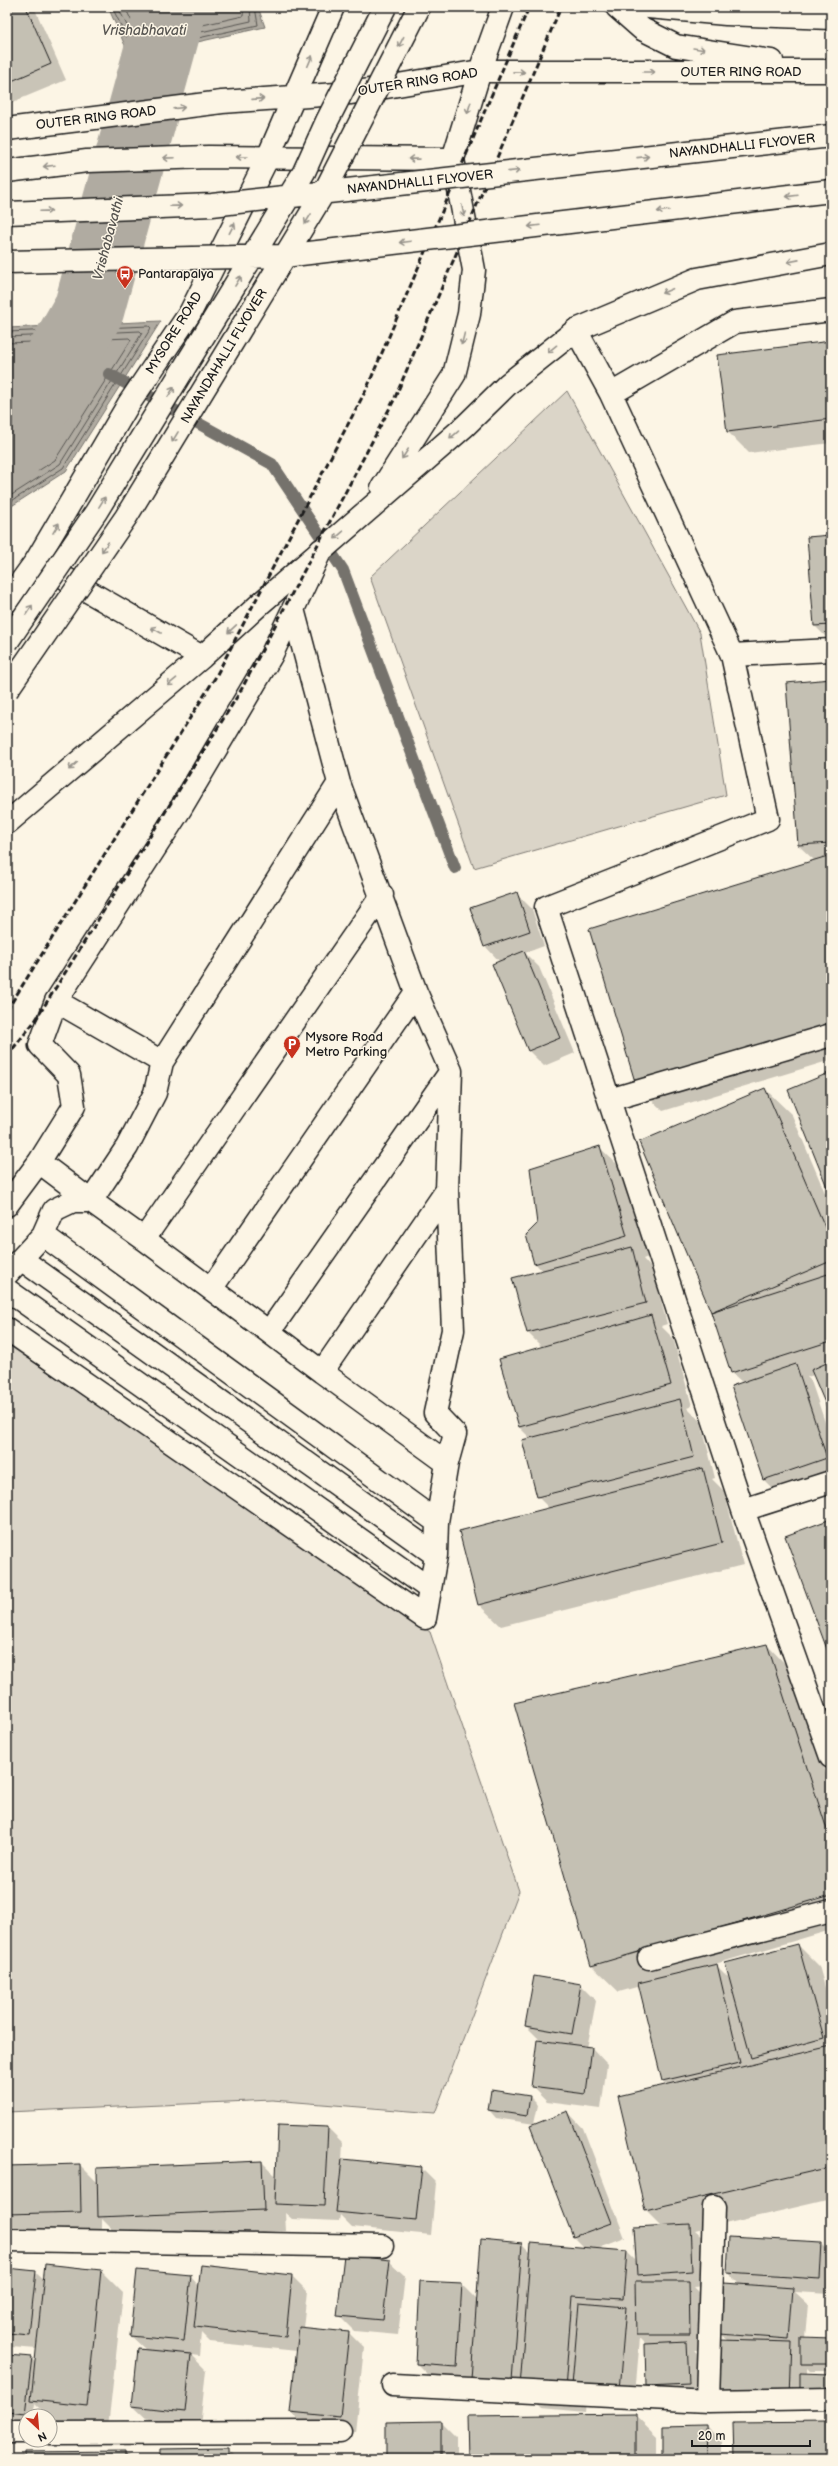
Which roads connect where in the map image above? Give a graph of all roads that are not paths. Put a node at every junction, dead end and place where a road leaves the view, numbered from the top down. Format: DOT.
graph roads {
  1 [pos="334,7"];
  2 [pos="385,7"];
  3 [pos="419,7"];
  4 [pos="503,7"];
  5 [pos="616,7"];
  6 [pos="648,7"];
  7 [pos="831,18"];
  8 [pos="480,71"];
  9 [pos="831,71"];
  10 [pos="295,96"];
  11 [pos="7,129"];
  12 [pos="831,136"];
  13 [pos="268,157"];
  14 [pos="453,159"];
  15 [pos="7,171"];
  16 [pos="831,191"];
  17 [pos="7,213"];
  18 [pos="831,254"];
  19 [pos="7,262"];
  20 [pos="831,310"];
  21 [pos="576,330"];
  22 [pos="611,394"];
  23 [pos="369,509"];
  24 [pos="321,550"];
  25 [pos="36,561"];
  26 [pos="7,601"];
  27 [pos="294,609"];
  28 [pos="7,642"];
  29 [pos="831,650"];
  30 [pos="732,655"];
  31 [pos="202,657"];
  32 [pos="7,690"];
  33 [pos="339,783"];
  34 [pos="7,823"];
  35 [pos="382,896"];
  36 [pos="416,992"];
  37 [pos="56,1001"];
  38 [pos="831,1035"];
  39 [pos="162,1062"];
  40 [pos="451,1071"];
  41 [pos="609,1100"];
  42 [pos="39,1162"];
  43 [pos="447,1190"];
  44 [pos="91,1201"];
  45 [pos="7,1205"];
  46 [pos="43,1235"];
  47 [pos="144,1239"];
  48 [pos="14,1267"];
  49 [pos="211,1289"];
  50 [pos="7,1290"];
  51 [pos="7,1329"];
  52 [pos="269,1332"];
  53 [pos="322,1372"];
  54 [pos="447,1463"];
  55 [pos="831,1482"];
  56 [pos="742,1510"];
  57 [pos="437,1522"];
  58 [pos="436,1555"];
  59 [pos="430,1589"];
  60 [pos="831,1757"];
  61 [pos="831,1911"];
  62 [pos="649,1958"];
  63 [pos="714,2208"];
  64 [pos="7,2240"];
  65 [pos="382,2246"];
  66 [pos="393,2385"];
  67 [pos="831,2399"];
  68 [pos="708,2401"];
  69 [pos="7,2432"];
  70 [pos="18,2432"];
  71 [pos="340,2432"];
  72 [pos="58,2433"];
  10 -- 1 [label="main road, MYSORE ROAD, one-way"];
  28 -- 2 [label="main road, NAYANDAHALLI FLYOVER, one-way, bridge"];
  3 -- 32 [label="main road, NAYANDAHALLI FLYOVER, one-way, bridge"];
  4 -- 8 [label="main road"];
  5 -- 9 [label="main road, one-way"];
  6 -- 7 [label="main road"];
  8 -- 9 [label="main road, OUTER RING ROAD, one-way"];
  8 -- 10 [label="main road, OUTER RING ROAD"];
  8 -- 14 [label="main road, one-way"];
  11 -- 10 [label="main road, OUTER RING ROAD, one-way"];
  10 -- 13 [label="main road, MYSORE ROAD"];
  17 -- 12 [label="main road, NAYANDHALLI FLYOVER, one-way, bridge"];
  14 -- 13 [label="main road, one-way"];
  13 -- 15 [label="main road, one-way"];
  25 -- 13 [label="main road, MYSORE ROAD, one-way"];
  14 -- 23 [label="main road, one-way"];
  16 -- 19 [label="main road, one-way, bridge"];
  18 -- 21 [label="main road, one-way"];
  20 -- 22 [label="main road"];
  21 -- 22 [label="main road"];
  21 -- 23 [label="main road, one-way"];
  22 -- 30 [label="main road"];
  23 -- 24 [label="main road, one-way"];
  24 -- 27 [label="main road"];
  24 -- 31 [label="main road, one-way"];
  25 -- 26 [label="main road, MYSORE ROAD"];
  31 -- 25 [label="main road, one-way"];
  27 -- 33 [label="main road"];
  27 -- 37 [label="main road"];
  29 -- 30 [label="main road"];
  30 -- 41 [label="main road"];
  31 -- 34 [label="main road, one-way"];
  33 -- 35 [label="main road"];
  33 -- 39 [label="main road"];
  35 -- 36 [label="main road"];
  35 -- 47 [label="main road"];
  36 -- 40 [label="main road"];
  36 -- 49 [label="main road"];
  37 -- 39 [label="main road"];
  37 -- 42 [label="main road"];
  38 -- 41 [label="main road"];
  39 -- 44 [label="main road"];
  40 -- 43 [label="main road"];
  40 -- 52 [label="main road"];
  41 -- 56 [label="main road"];
  42 -- 44 [label="main road"];
  42 -- 45 [label="main road"];
  43 -- 53 [label="main road"];
  43 -- 54 [label="main road"];
  44 -- 46 [label="main road"];
  44 -- 47 [label="main road"];
  46 -- 48 [label="main road"];
  46 -- 57 [label="main road"];
  47 -- 49 [label="main road"];
  48 -- 58 [label="main road"];
  49 -- 52 [label="main road"];
  50 -- 59 [label="main road"];
  51 -- 59 [label="main road"];
  52 -- 53 [label="main road"];
  53 -- 54 [label="main road"];
  54 -- 57 [label="main road"];
  55 -- 56 [label="main road"];
  56 -- 60 [label="main road"];
  57 -- 58 [label="main road"];
  58 -- 59 [label="main road"];
  61 -- 62 [label="main road"];
  63 -- 68 [label="main road"];
  64 -- 65 [label="main road"];
  66 -- 68 [label="main road"];
  67 -- 68 [label="main road"];
  69 -- 70 [label="main road"];
  71 -- 72 [label="main road"];
}
